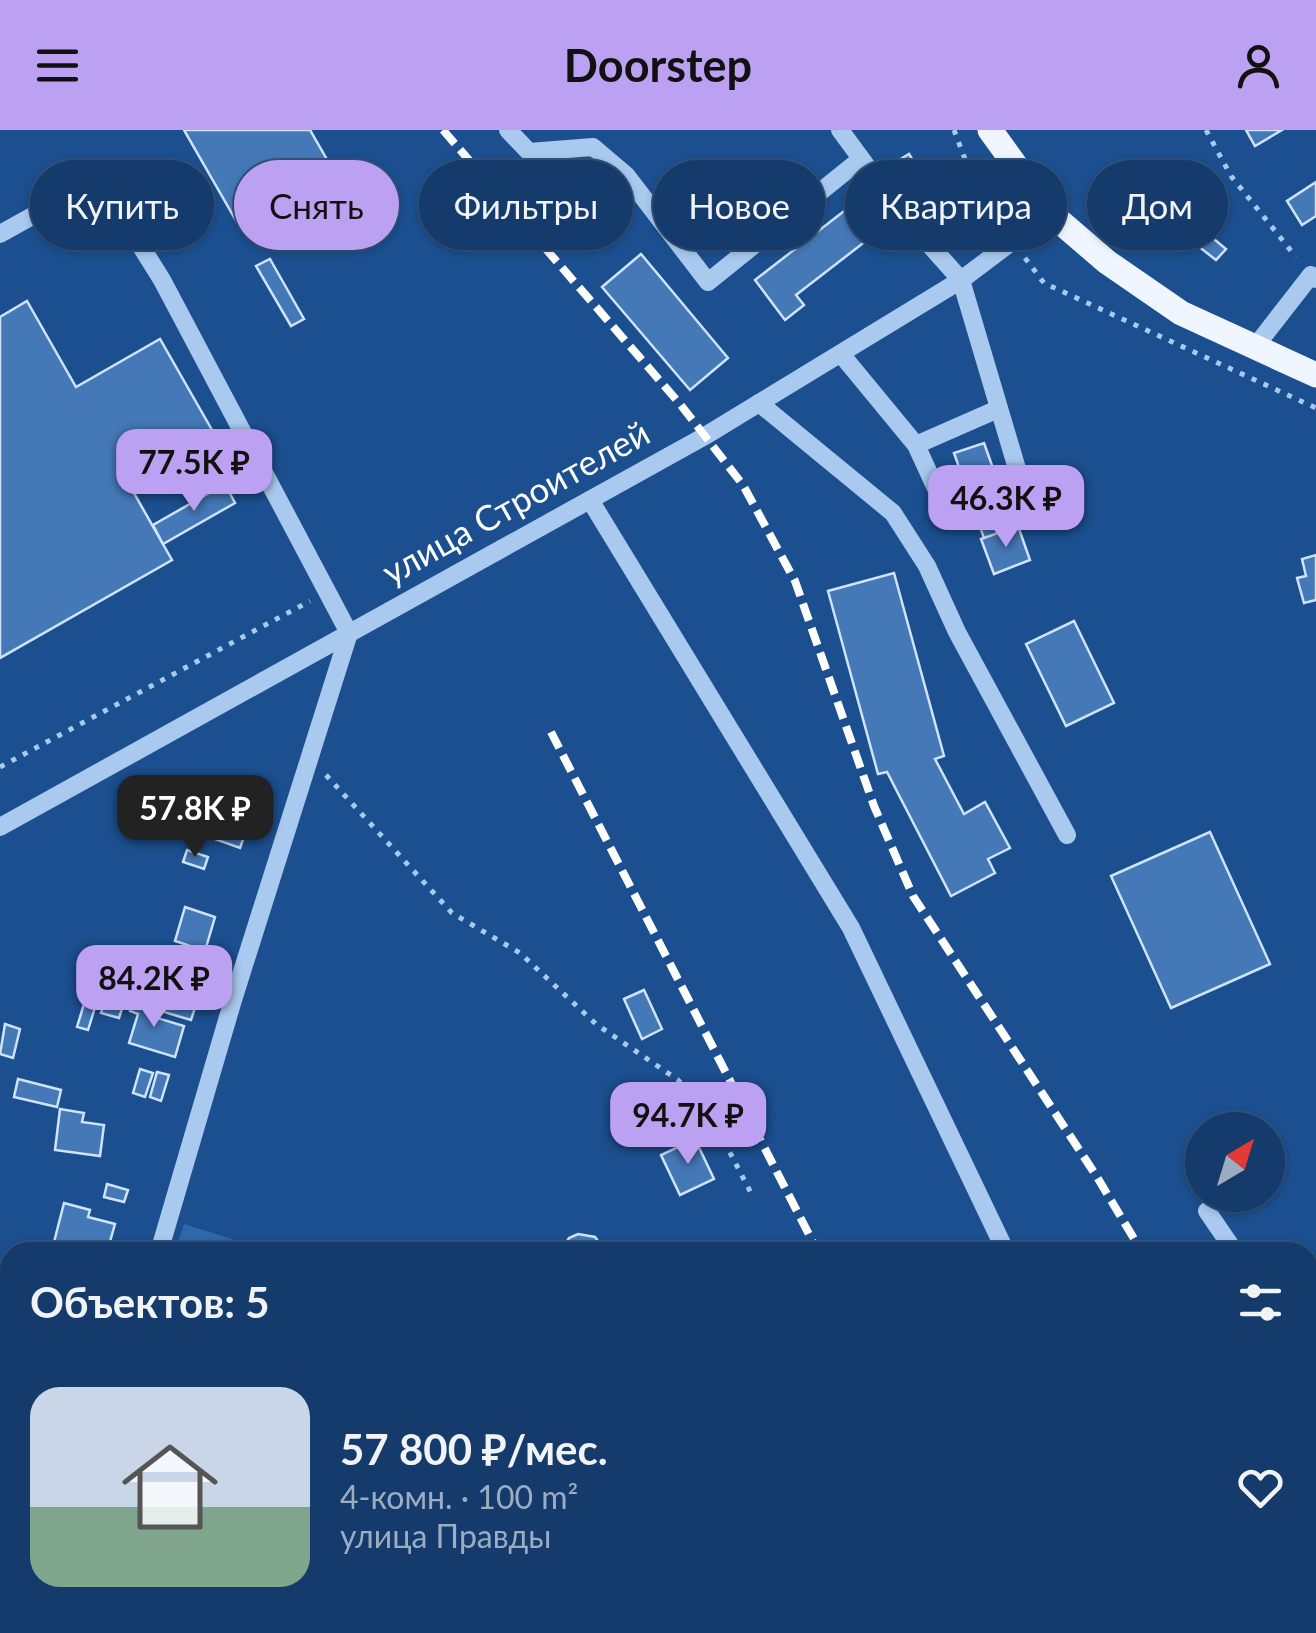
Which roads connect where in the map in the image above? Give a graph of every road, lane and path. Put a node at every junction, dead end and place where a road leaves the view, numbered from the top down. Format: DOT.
graph roads {
  1 [pos="508,130"];
  2 [pos="840,130"];
  3 [pos="954,130"];
  4 [pos="990,130"];
  5 [pos="1206,130"];
  6 [pos="861,159"];
  7 [pos="966,160"];
  8 [pos="1012,160"];
  9 [pos="1067,228"];
  10 [pos="0,234"];
  11 [pos="1001,250"];
  12 [pos="1313,277"];
  13 [pos="961,280"];
  14 [pos="1044,282"];
  15 [pos="1255,347"];
  16 [pos="841,354"];
  17 [pos="1316,375"];
  18 [pos="759,403"];
  19 [pos="1316,408"];
  20 [pos="998,410"];
  21 [pos="916,445"];
  22 [pos="590,500"];
  23 [pos="327,592"];
  24 [pos="349,634"];
  25 [pos="310,758"];
  26 [pos="0,767"];
  27 [pos="0,826"];
  28 [pos="1068,835"];
  29 [pos="751,1193"];
  30 [pos="1208,1212"];
  31 [pos="162,1242"];
  32 [pos="1001,1242"];
  33 [pos="1229,1242"];
  1 -- 6 [label="street"];
  2 -- 6 [label="street"];
  3 -- 7 [label="path"];
  4 -- 8 [label="main road"];
  5 -- 12 [label="path"];
  6 -- 13 [label="street"];
  9 -- 15 [label="main road"];
  10 -- 23 [label="street"];
  11 -- 13 [label="street, улица Строителей"];
  12 -- 15 [label="street"];
  13 -- 16 [label="street, улица Строителей"];
  13 -- 20 [label="street"];
  14 -- 19 [label="path"];
  15 -- 17 [label="main road"];
  16 -- 18 [label="street, улица Строителей"];
  16 -- 21 [label="street"];
  18 -- 22 [label="street, улица Строителей"];
  18 -- 28 [label="street"];
  20 -- 21 [label="street"];
  20 -- 21 [label="street"];
  22 -- 24 [label="street, улица Строителей"];
  22 -- 32 [label="street"];
  23 -- 24 [label="street"];
  23 -- 26 [label="path"];
  24 -- 25 [label="street"];
  24 -- 27 [label="street, улица Строителей"];
  25 -- 29 [label="path"];
  25 -- 31 [label="street"];
  30 -- 33 [label="street"];
}
